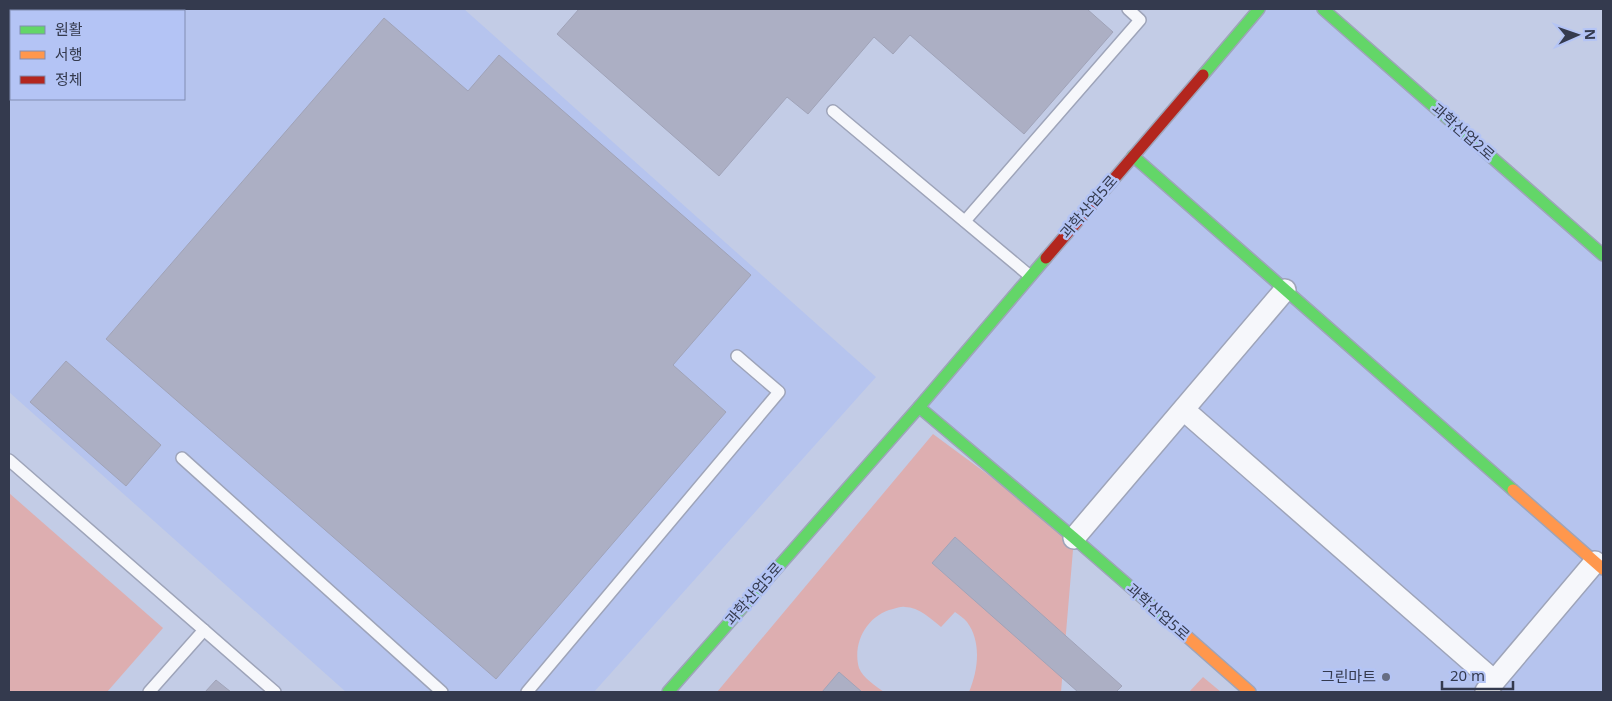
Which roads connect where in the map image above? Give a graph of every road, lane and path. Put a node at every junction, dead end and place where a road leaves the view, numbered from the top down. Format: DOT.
graph roads {
  1 [pos="1128,9"];
  2 [pos="1260,9"];
  3 [pos="1323,9"];
  4 [pos="833,111"];
  5 [pos="1133,156"];
  6 [pos="965,222"];
  7 [pos="1603,255"];
  8 [pos="1030,276"];
  9 [pos="1285,290"];
  10 [pos="737,356"];
  11 [pos="918,406"];
  12 [pos="1184,410"];
  13 [pos="182,458"];
  14 [pos="9,460"];
  15 [pos="1074,538"];
  16 [pos="1599,565"];
  17 [pos="204,630"];
  18 [pos="1490,687"];
  19 [pos="149,692"];
  20 [pos="275,692"];
  21 [pos="442,692"];
  22 [pos="527,692"];
  23 [pos="668,692"];
  24 [pos="1250,692"];
  1 -- 6 [label="lane"];
  2 -- 5 [label="street, 과학산업5로"];
  3 -- 7 [label="street, 과학산업2로"];
  4 -- 6 [label="lane"];
  5 -- 8 [label="street, 과학산업5로"];
  5 -- 9 [label="street"];
  6 -- 8 [label="lane"];
  8 -- 11 [label="street, 과학산업5로"];
  9 -- 12 [label="street"];
  9 -- 16 [label="street"];
  10 -- 22 [label="lane"];
  11 -- 15 [label="street, 과학산업5로"];
  11 -- 23 [label="street, 과학산업5로"];
  12 -- 15 [label="street"];
  12 -- 18 [label="street"];
  13 -- 21 [label="lane"];
  14 -- 17 [label="lane"];
  15 -- 24 [label="street, 과학산업5로"];
  16 -- 18 [label="street"];
  17 -- 19 [label="lane"];
  17 -- 20 [label="lane"];
}
